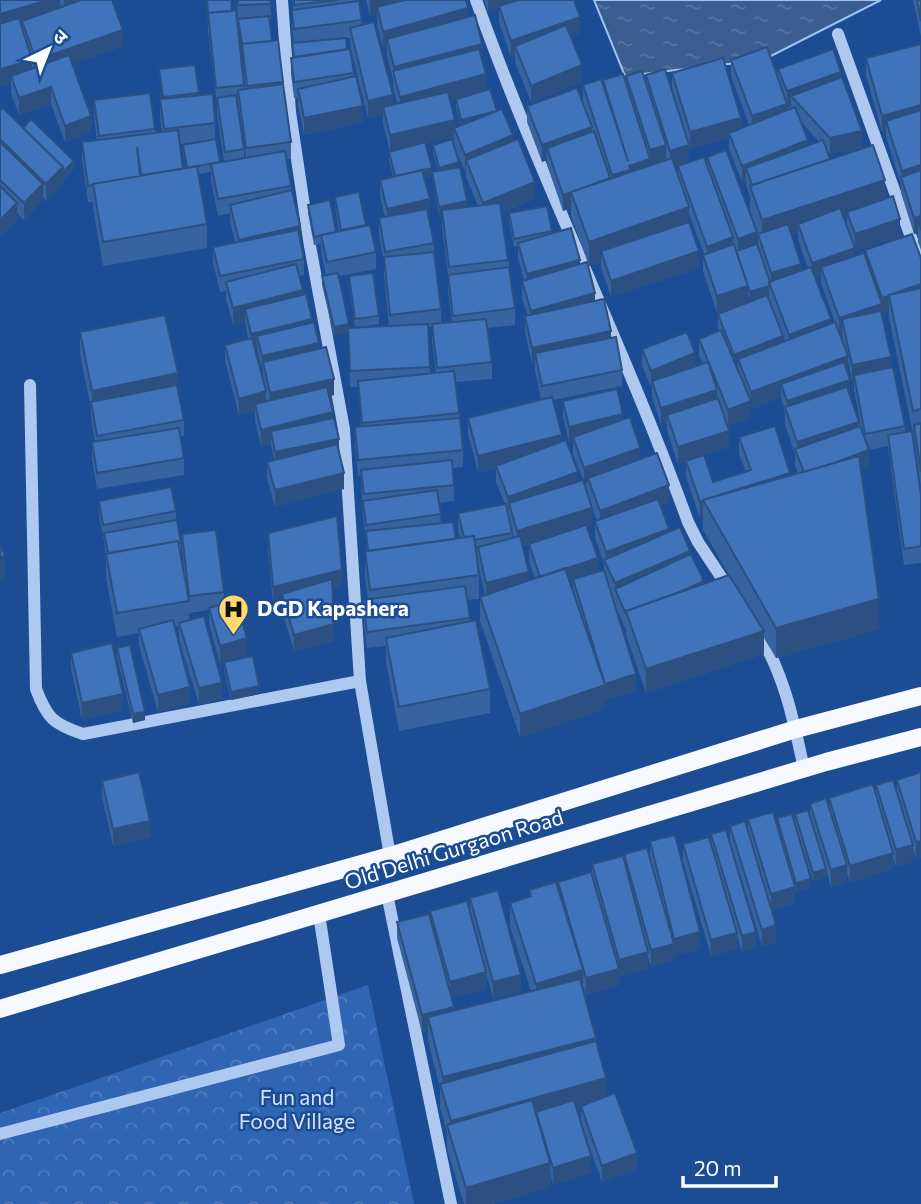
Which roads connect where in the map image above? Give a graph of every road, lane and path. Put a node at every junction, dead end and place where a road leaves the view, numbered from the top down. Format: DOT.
graph roads {
  1 [pos="282,0"];
  2 [pos="476,0"];
  3 [pos="838,34"];
  4 [pos="921,265"];
  5 [pos="30,384"];
  6 [pos="734,597"];
  7 [pos="748,618"];
  8 [pos="360,681"];
  9 [pos="921,695"];
  10 [pos="796,729"];
  11 [pos="921,737"];
  12 [pos="804,769"];
  13 [pos="390,856"];
  14 [pos="387,894"];
  15 [pos="319,914"];
  16 [pos="0,965"];
  17 [pos="0,1009"];
  18 [pos="0,1135"];
  19 [pos="451,1204"];
  1 -- 8 [label="street"];
  2 -- 6 [label="street"];
  3 -- 4 [label="street"];
  5 -- 8 [label="street"];
  7 -- 10 [label="street"];
  8 -- 13 [label="street"];
  9 -- 10 [label="main road, Old Delhi Gurgaon Road"];
  10 -- 12 [label="street"];
  10 -- 13 [label="main road, Old Delhi Gurgaon Road"];
  11 -- 12 [label="main road, Old Delhi Gurgaon Road"];
  12 -- 14 [label="main road, Old Delhi Gurgaon Road"];
  13 -- 16 [label="main road, Old Delhi Gurgaon Road"];
  14 -- 15 [label="main road, Old Delhi Gurgaon Road"];
  14 -- 19 [label="street"];
  15 -- 17 [label="main road, Old Delhi Gurgaon Road"];
  15 -- 18 [label="street"];
}
